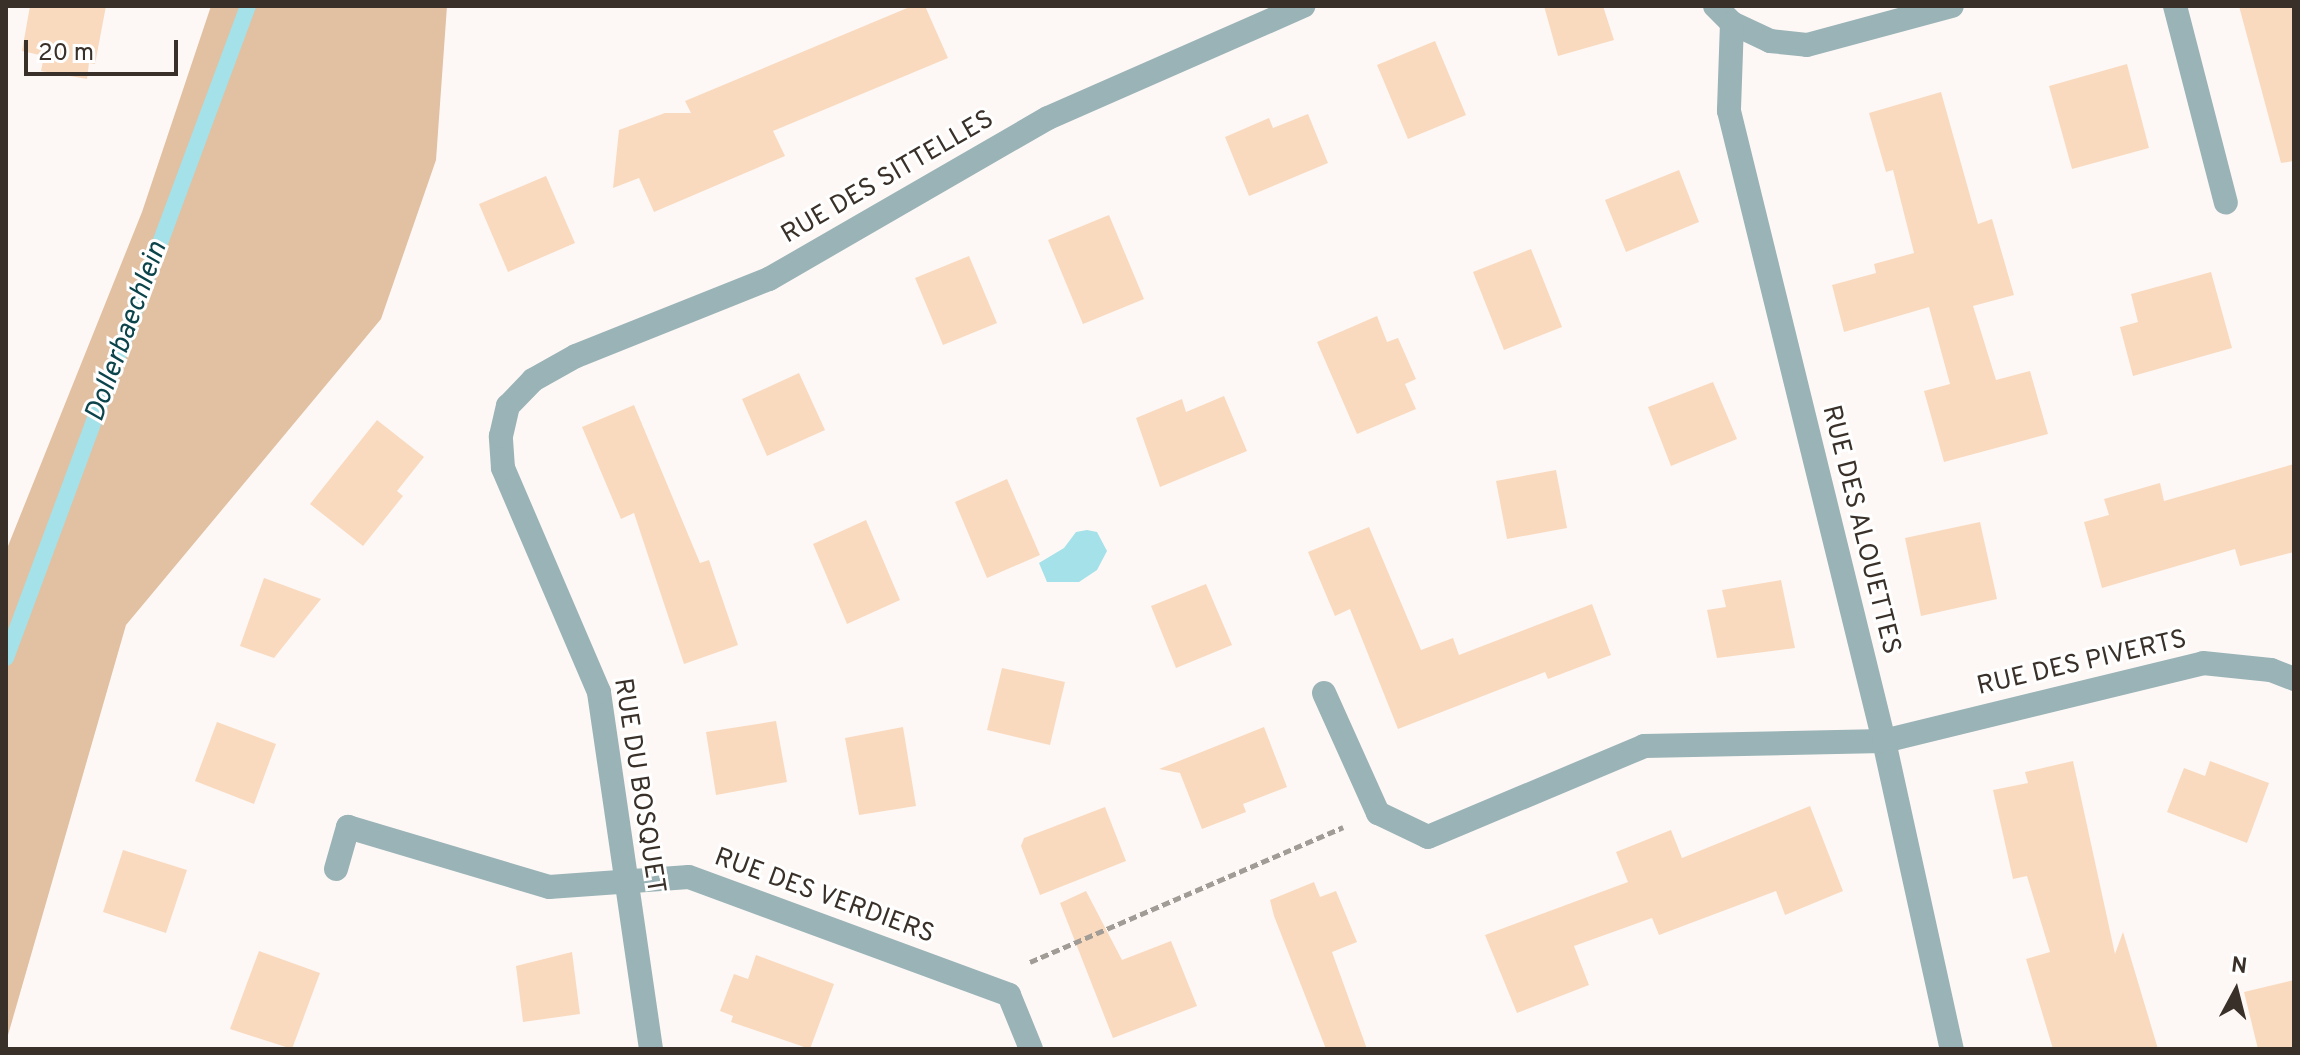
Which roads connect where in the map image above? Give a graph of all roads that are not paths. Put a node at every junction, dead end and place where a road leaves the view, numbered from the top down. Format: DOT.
graph roads {
  1 [pos="1303,6"];
  2 [pos="1952,6"];
  3 [pos="2175,6"];
  4 [pos="1723,15"];
  5 [pos="2226,203"];
  6 [pos="508,406"];
  7 [pos="2294,679"];
  8 [pos="1324,693"];
  9 [pos="1884,741"];
  10 [pos="336,869"];
  11 [pos="626,881"];
  12 [pos="651,1049"];
  13 [pos="1031,1049"];
  14 [pos="1952,1049"];
  1 -- 6 [label="street, RUE DES SITTELLES"];
  2 -- 4 [label="street"];
  3 -- 5 [label="street"];
  4 -- 9 [label="street, RUE DES ALOUETTES"];
  6 -- 11 [label="street, RUE DU BOSQUET"];
  7 -- 9 [label="street, RUE DES PIVERTS"];
  8 -- 9 [label="street"];
  9 -- 14 [label="street, RUE DES ALOUETTES"];
  10 -- 11 [label="street, RUE DES VERDIERS"];
  11 -- 12 [label="street, RUE DU BOSQUET"];
  11 -- 13 [label="street, RUE DES VERDIERS"];
}
